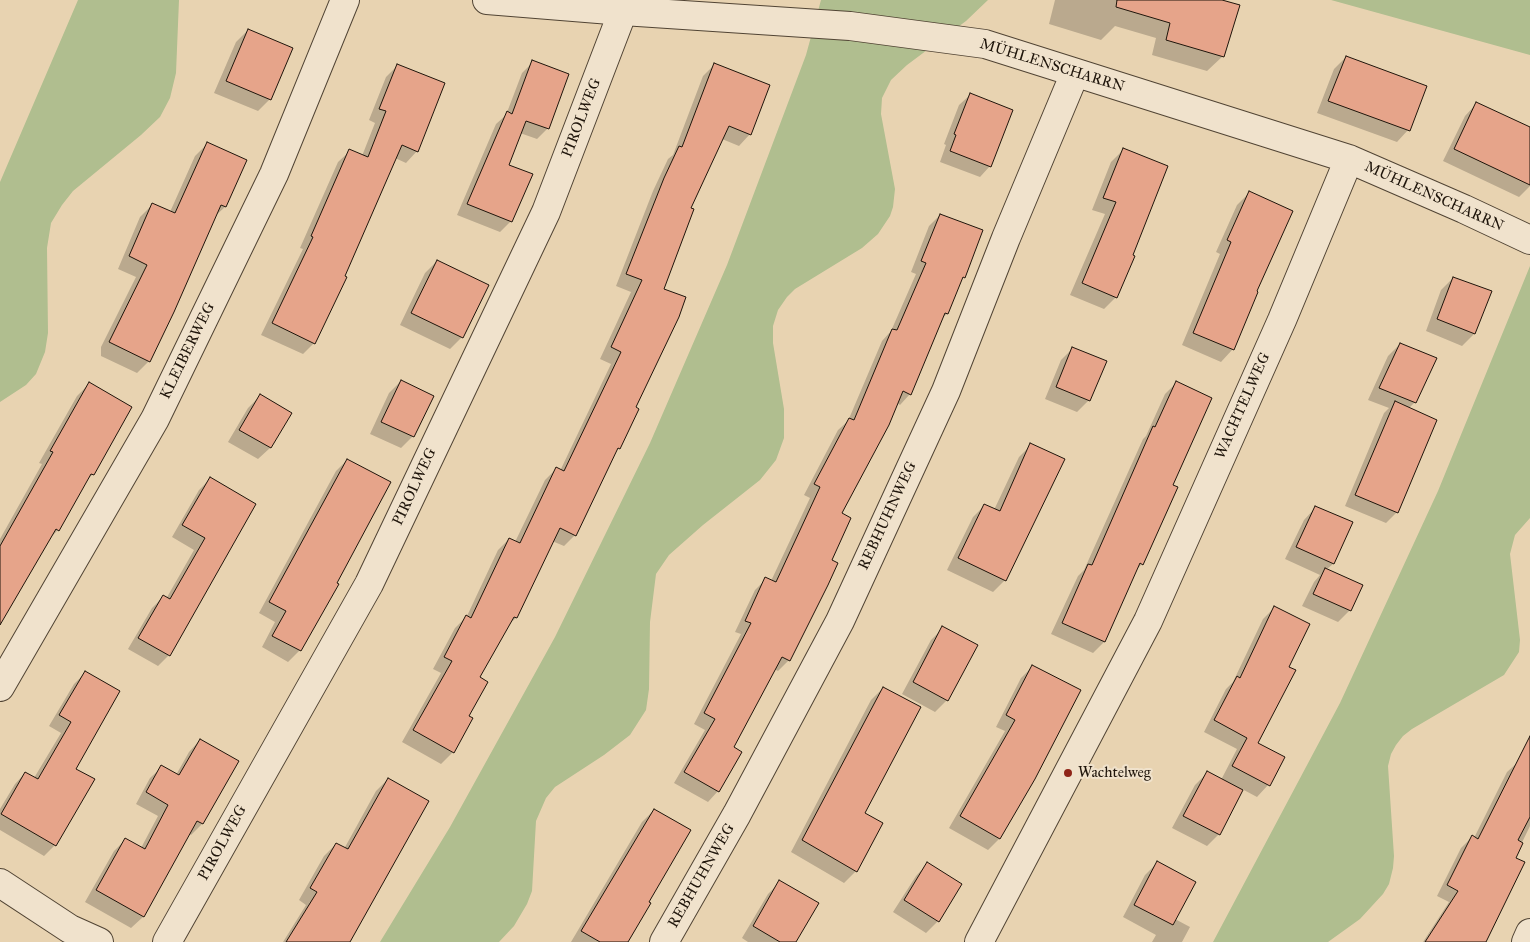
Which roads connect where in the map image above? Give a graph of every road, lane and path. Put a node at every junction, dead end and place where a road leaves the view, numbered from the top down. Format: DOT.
graph roads {
  1 [pos="345,0"];
  2 [pos="487,0"];
  3 [pos="623,11"];
  4 [pos="1075,72"];
  5 [pos="1349,160"];
  6 [pos="1530,240"];
  7 [pos="0,687"];
  8 [pos="0,883"];
  9 [pos="1530,933"];
  10 [pos="99,942"];
  11 [pos="167,942"];
  12 [pos="664,942"];
  13 [pos="979,942"];
  14 [pos="1526,942"];
  1 -- 7 [label="street, KLEIBERWEG"];
  2 -- 3 [label="street, MÜHLENSCHARRN"];
  3 -- 4 [label="street, MÜHLENSCHARRN"];
  3 -- 11 [label="street, PIROLWEG"];
  4 -- 5 [label="street, MÜHLENSCHARRN"];
  4 -- 12 [label="street, REBHUHNWEG"];
  5 -- 6 [label="street, MÜHLENSCHARRN"];
  5 -- 13 [label="street, WACHTELWEG"];
  8 -- 10 [label="street"];
  9 -- 14 [label="street"];
}
